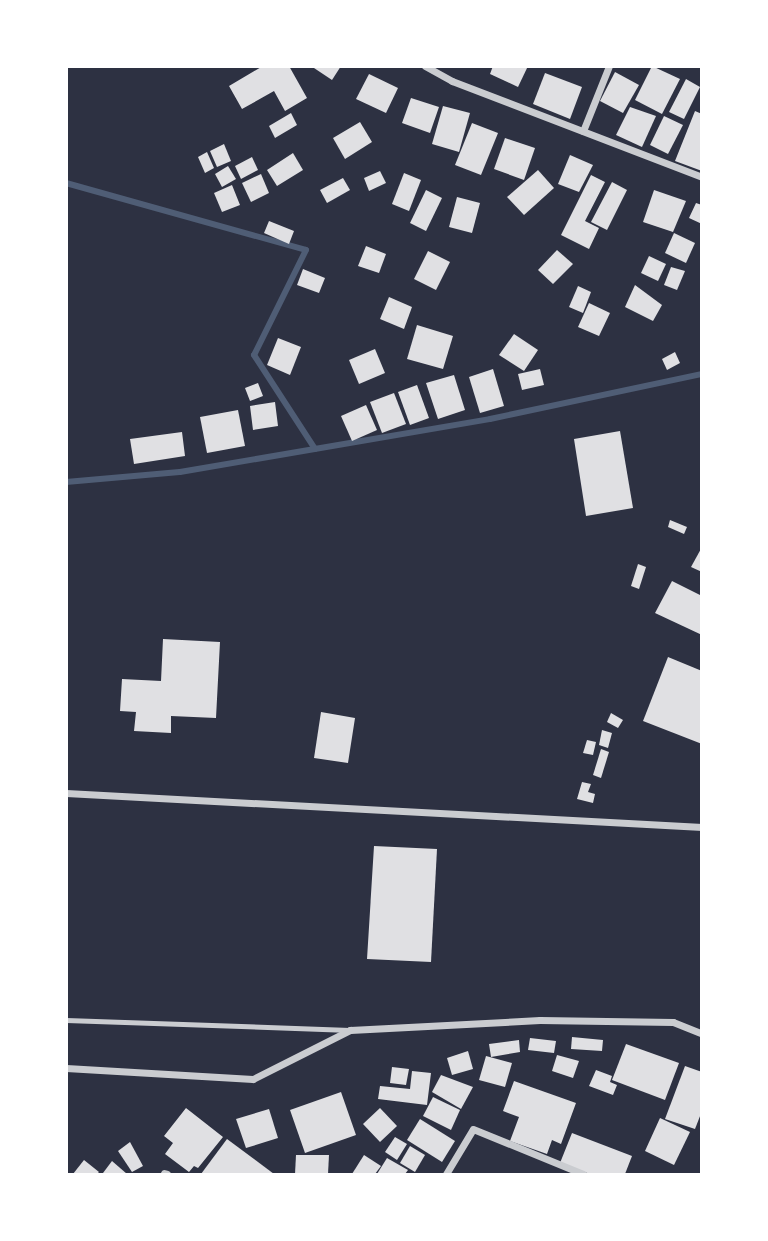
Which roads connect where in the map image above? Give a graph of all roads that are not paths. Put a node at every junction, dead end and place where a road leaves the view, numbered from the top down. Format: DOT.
graph roads {
  1 [pos="425,66"];
  2 [pos="609,66"];
  3 [pos="583,131"];
  4 [pos="702,177"];
  5 [pos="66,793"];
  6 [pos="702,827"];
  7 [pos="66,1020"];
  8 [pos="349,1030"];
  9 [pos="702,1034"];
  10 [pos="66,1068"];
  11 [pos="446,1174"];
  12 [pos="583,1174"];
  1 -- 3 [label="street"];
  2 -- 3 [label="street"];
  3 -- 4 [label="street"];
  5 -- 6 [label="street"];
  7 -- 8 [label="lane"];
  8 -- 9 [label="street"];
  8 -- 10 [label="street"];
  11 -- 12 [label="street"];
}
